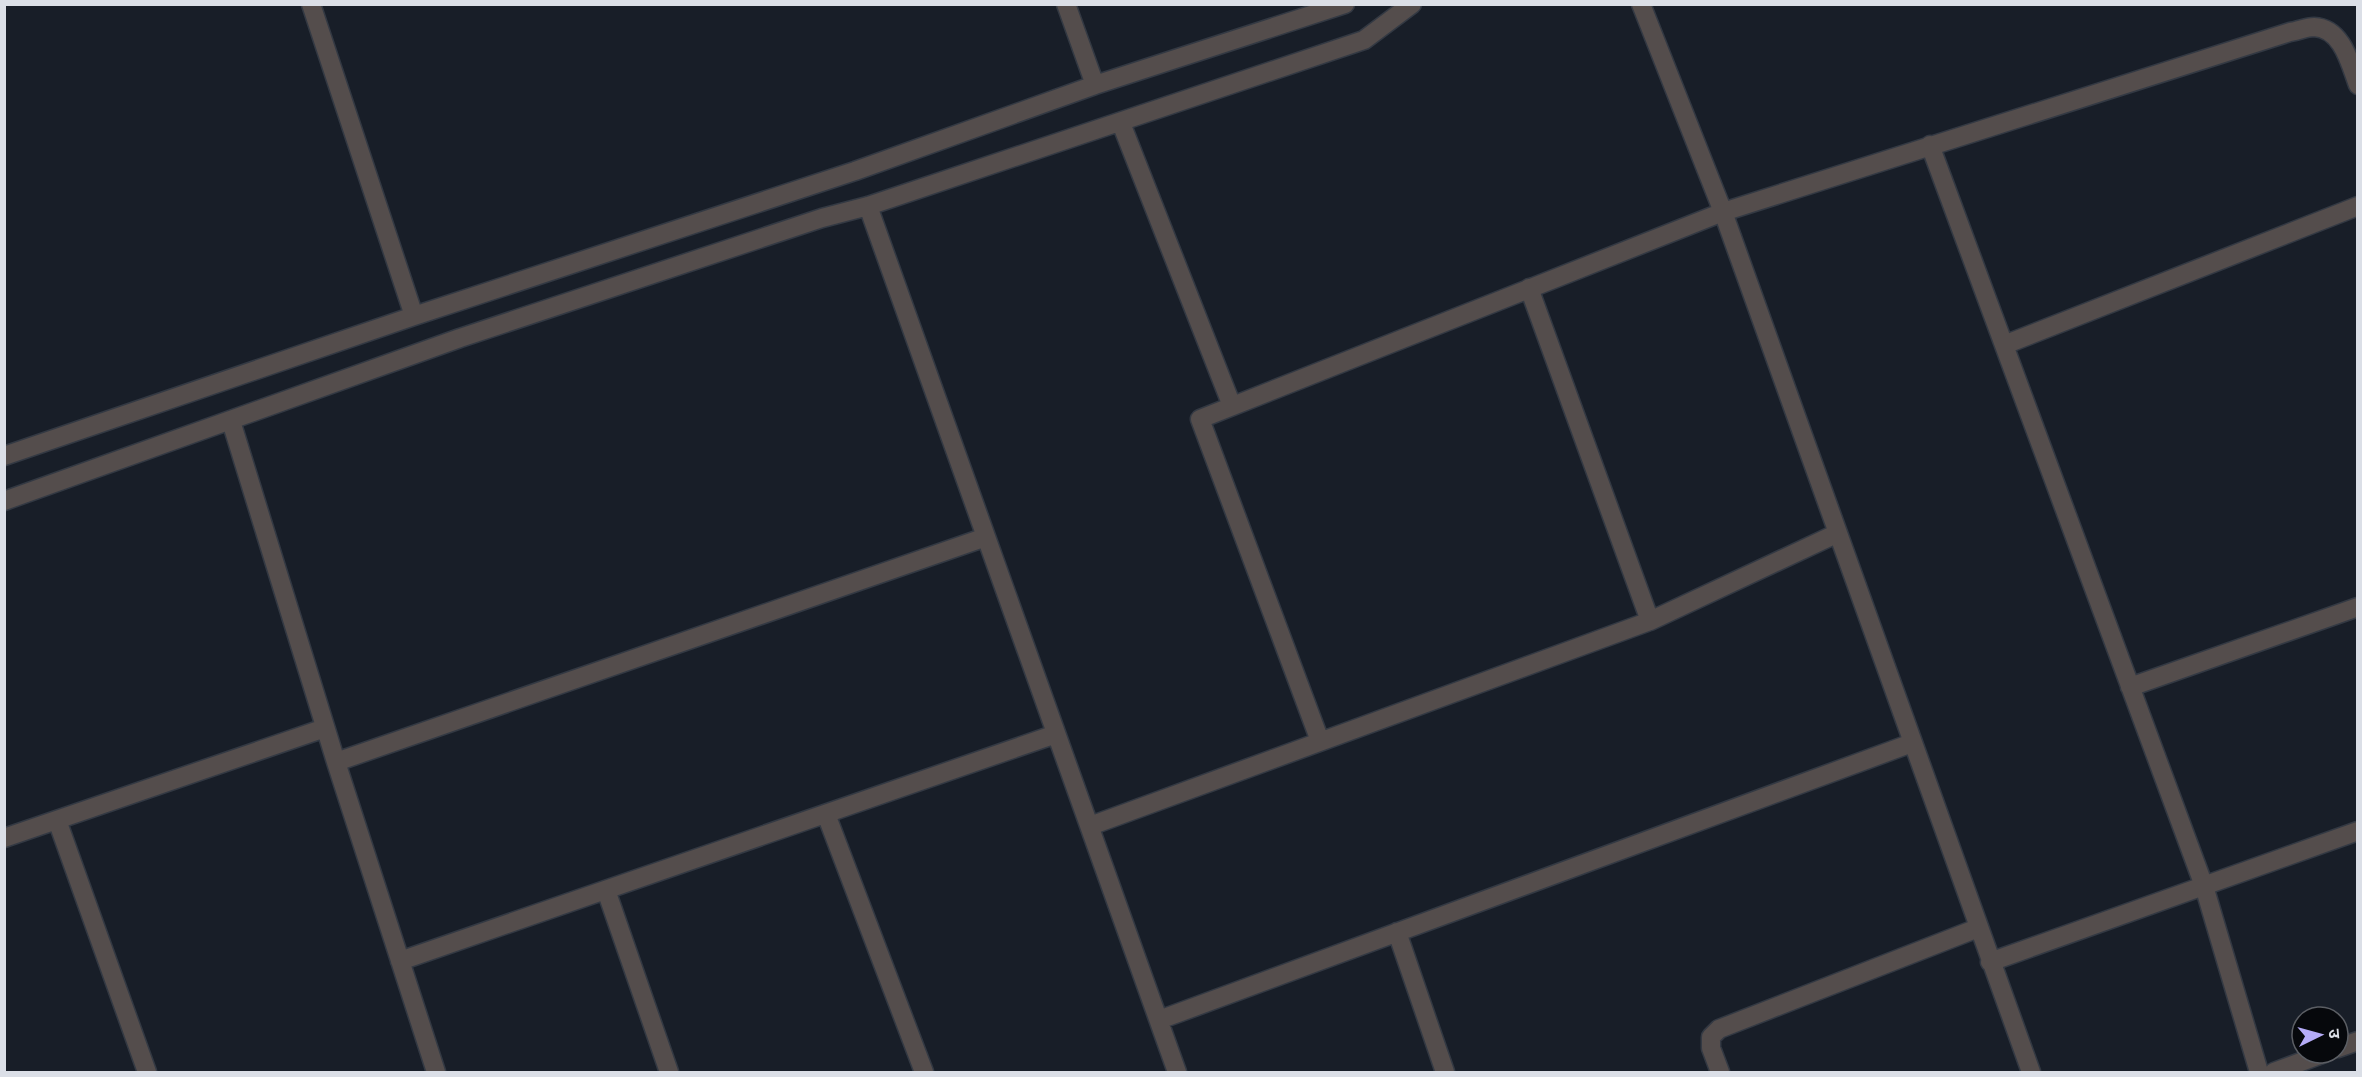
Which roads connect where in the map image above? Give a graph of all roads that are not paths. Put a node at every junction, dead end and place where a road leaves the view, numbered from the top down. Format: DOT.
graph roads {
  1 [pos="311,4"];
  2 [pos="1066,4"];
  3 [pos="1345,4"];
  4 [pos="1412,4"];
  5 [pos="1641,4"];
  6 [pos="1095,85"];
  7 [pos="2358,85"];
  8 [pos="1121,123"];
  9 [pos="1930,145"];
  10 [pos="868,206"];
  11 [pos="2358,206"];
  12 [pos="1723,212"];
  13 [pos="1529,288"];
  14 [pos="414,316"];
  15 [pos="2004,345"];
  16 [pos="1232,406"];
  17 [pos="231,421"];
  18 [pos="4,456"];
  19 [pos="4,501"];
  20 [pos="1838,533"];
  21 [pos="986,537"];
  22 [pos="2358,607"];
  23 [pos="1650,621"];
  24 [pos="2130,687"];
  25 [pos="325,728"];
  26 [pos="1056,734"];
  27 [pos="1320,741"];
  28 [pos="1912,743"];
  29 [pos="336,762"];
  30 [pos="826,814"];
  31 [pos="57,820"];
  32 [pos="1090,826"];
  33 [pos="2358,831"];
  34 [pos="4,838"];
  35 [pos="2204,886"];
  36 [pos="606,890"];
  37 [pos="1978,928"];
  38 [pos="1397,932"];
  39 [pos="400,961"];
  40 [pos="1990,962"];
  41 [pos="1159,1020"];
  42 [pos="2293,1065"];
  43 [pos="147,1072"];
  44 [pos="436,1072"];
  45 [pos="669,1072"];
  46 [pos="924,1072"];
  47 [pos="1177,1072"];
  48 [pos="1445,1072"];
  49 [pos="1720,1072"];
  50 [pos="2031,1072"];
  51 [pos="2259,1072"];
  52 [pos="2274,1072"];
  1 -- 14 [label="street"];
  2 -- 6 [label="street"];
  3 -- 6 [label="street"];
  4 -- 8 [label="street"];
  5 -- 12 [label="street"];
  6 -- 14 [label="street"];
  7 -- 9 [label="street"];
  8 -- 10 [label="street"];
  8 -- 16 [label="street"];
  9 -- 12 [label="street"];
  9 -- 15 [label="street"];
  10 -- 17 [label="street"];
  10 -- 21 [label="street"];
  11 -- 15 [label="street"];
  12 -- 13 [label="street"];
  12 -- 20 [label="street"];
  13 -- 16 [label="street"];
  13 -- 23 [label="street"];
  14 -- 18 [label="street"];
  15 -- 24 [label="street"];
  16 -- 27 [label="street"];
  17 -- 19 [label="street"];
  17 -- 25 [label="street"];
  20 -- 23 [label="street"];
  20 -- 28 [label="street"];
  21 -- 26 [label="street"];
  21 -- 29 [label="street"];
  22 -- 24 [label="street"];
  23 -- 27 [label="street"];
  24 -- 35 [label="street"];
  25 -- 29 [label="street"];
  25 -- 31 [label="street"];
  26 -- 30 [label="street"];
  26 -- 32 [label="street"];
  27 -- 32 [label="street"];
  28 -- 37 [label="street"];
  28 -- 38 [label="street"];
  29 -- 39 [label="street"];
  30 -- 36 [label="street"];
  30 -- 46 [label="street"];
  31 -- 34 [label="street"];
  31 -- 43 [label="street"];
  32 -- 41 [label="street"];
  33 -- 35 [label="street"];
  35 -- 40 [label="street"];
  35 -- 51 [label="street"];
  36 -- 39 [label="street"];
  36 -- 45 [label="street"];
  37 -- 40 [label="street"];
  37 -- 49 [label="street"];
  38 -- 41 [label="street"];
  38 -- 48 [label="street"];
  39 -- 44 [label="street"];
  40 -- 50 [label="street"];
  41 -- 47 [label="street"];
  42 -- 52 [label="street"];
}
